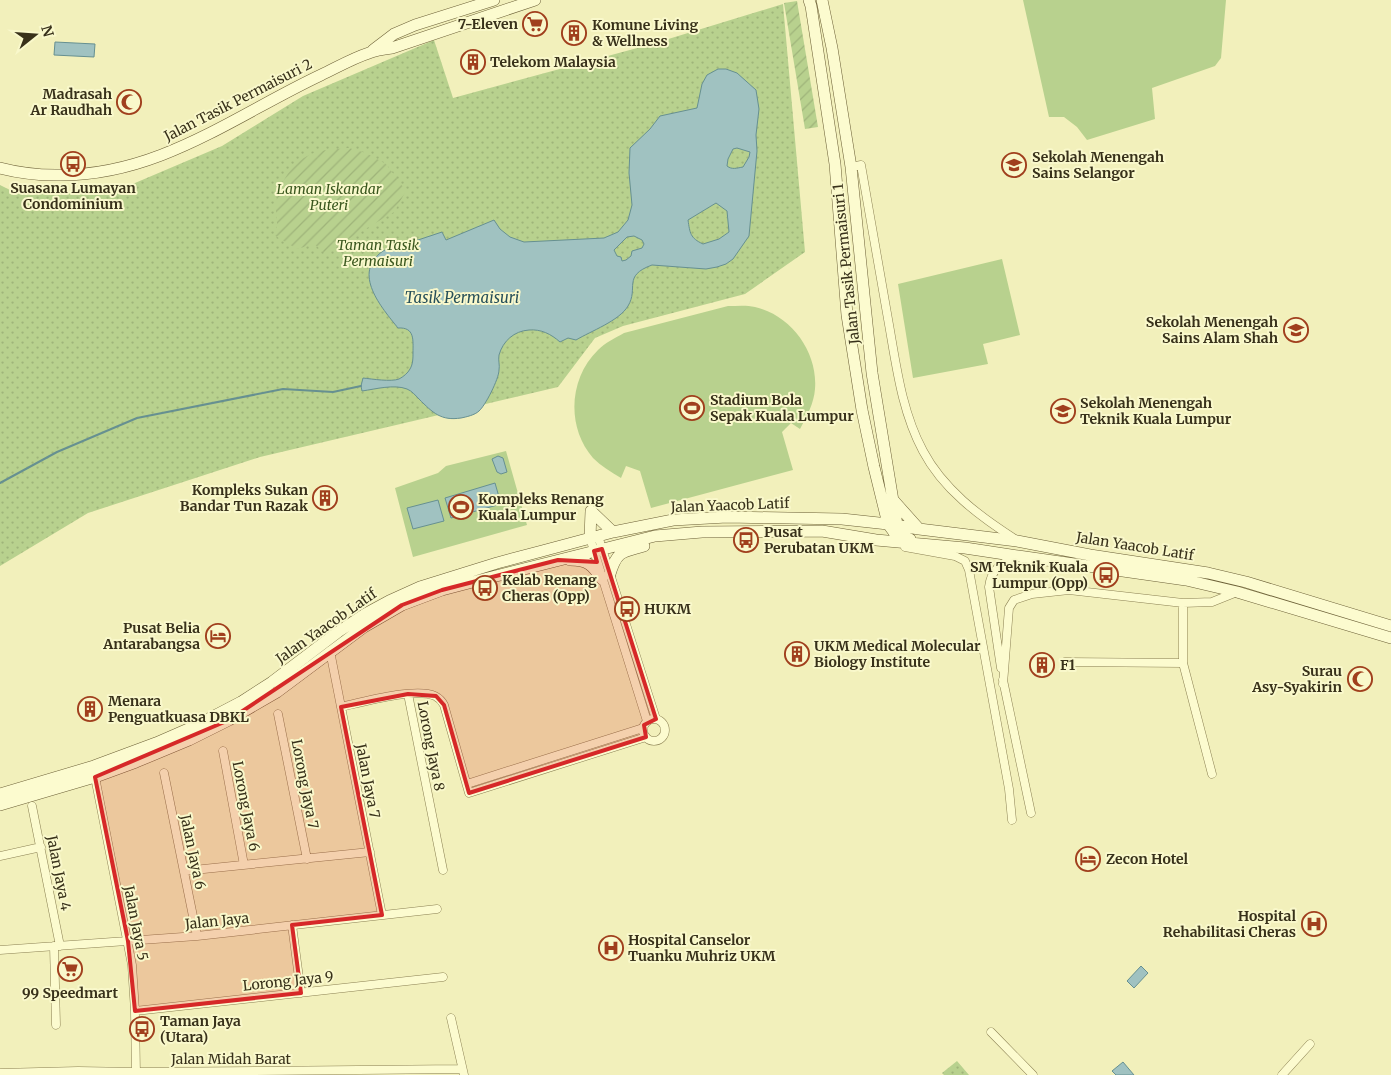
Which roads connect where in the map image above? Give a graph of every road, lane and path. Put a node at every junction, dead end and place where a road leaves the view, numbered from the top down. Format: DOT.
graph roads {
  1 [pos="494,0"];
  2 [pos="535,0"];
  3 [pos="808,0"];
  4 [pos="822,0"];
  5 [pos="369,52"];
  6 [pos="834,62"];
  7 [pos="820,64"];
  8 [pos="851,167"];
  9 [pos="0,168"];
  10 [pos="872,373"];
  11 [pos="857,377"];
  12 [pos="874,467"];
  13 [pos="893,499"];
  14 [pos="842,519"];
  15 [pos="892,526"];
  16 [pos="919,529"];
  17 [pos="822,531"];
  18 [pos="613,532"];
  19 [pos="702,532"];
  20 [pos="594,537"];
  21 [pos="876,540"];
  22 [pos="1017,541"];
  23 [pos="966,548"];
  24 [pos="598,550"];
  25 [pos="1018,556"];
  26 [pos="558,560"];
  27 [pos="606,576"];
  28 [pos="1237,592"];
  29 [pos="1183,603"];
  30 [pos="1391,626"];
  31 [pos="1391,638"];
  32 [pos="330,651"];
  33 [pos="1065,662"];
  34 [pos="1183,663"];
  35 [pos="1003,684"];
  36 [pos="408,694"];
  37 [pos="340,707"];
  38 [pos="278,714"];
  39 [pos="656,719"];
  40 [pos="645,725"];
  41 [pos="646,737"];
  42 [pos="223,751"];
  43 [pos="164,773"];
  44 [pos="1212,774"];
  45 [pos="95,777"];
  46 [pos="467,784"];
  47 [pos="0,794"];
  48 [pos="0,804"];
  49 [pos="32,806"];
  50 [pos="1032,813"];
  51 [pos="1012,820"];
  52 [pos="41,847"];
  53 [pos="370,852"];
  54 [pos="0,856"];
  55 [pos="307,860"];
  56 [pos="244,865"];
  57 [pos="443,870"];
  58 [pos="184,872"];
  59 [pos="437,909"];
  60 [pos="382,915"];
  61 [pos="292,925"];
  62 [pos="198,936"];
  63 [pos="128,942"];
  64 [pos="57,946"];
  65 [pos="0,950"];
  66 [pos="443,977"];
  67 [pos="301,993"];
  68 [pos="135,1011"];
  69 [pos="451,1018"];
  70 [pos="56,1025"];
  71 [pos="991,1032"];
  72 [pos="1310,1044"];
  73 [pos="463,1072"];
  74 [pos="0,1073"];
  75 [pos="136,1074"];
  76 [pos="1033,1075"];
  77 [pos="1282,1075"];
  1 -- 5 [label="street, Jalan Tasik Permaisuri 2"];
  2 -- 5 [label="street, Jalan Tasik Permaisuri 2"];
  3 -- 7 [label="street, Jalan Tasik Permaisuri 1"];
  4 -- 6 [label="street, Jalan Tasik Permaisuri 1"];
  5 -- 9 [label="street, Jalan Tasik Permaisuri 2"];
  6 -- 7 [label="street"];
  6 -- 8 [label="street, Jalan Tasik Permaisuri 1"];
  7 -- 11 [label="street, Jalan Tasik Permaisuri 1"];
  8 -- 10 [label="street, Jalan Tasik Permaisuri 1"];
  8 -- 22 [label="street"];
  10 -- 11 [label="street"];
  10 -- 13 [label="street, Jalan Tasik Permaisuri 1"];
  11 -- 12 [label="street, Jalan Tasik Permaisuri 1"];
  12 -- 14 [label="street"];
  12 -- 15 [label="street, Jalan Tasik Permaisuri 1"];
  13 -- 15 [label="street, Jalan Tasik Permaisuri 1"];
  13 -- 16 [label="street"];
  14 -- 15 [label="street, Jalan Yaacob Latif"];
  14 -- 18 [label="street, Jalan Yaacob Latif"];
  15 -- 16 [label="street, Jalan Yaacob Latif"];
  15 -- 17 [label="street"];
  15 -- 23 [label="street"];
  16 -- 22 [label="street, Jalan Yaacob Latif"];
  17 -- 19 [label="street, Jalan Yaacob Latif"];
  17 -- 21 [label="street, Jalan Yaacob Latif"];
  18 -- 20 [label="street, Jalan Yaacob Latif"];
  18 -- 20 [label="street"];
  19 -- 24 [label="street, Jalan Yaacob Latif"];
  19 -- 27 [label="street"];
  20 -- 24 [label="street"];
  20 -- 47 [label="street, Jalan Yaacob Latif"];
  21 -- 23 [label="street, Jalan Yaacob Latif"];
  21 -- 51 [label="street"];
  22 -- 30 [label="street, Jalan Yaacob Latif"];
  23 -- 25 [label="street, Jalan Yaacob Latif"];
  24 -- 26 [label="street, Jalan Yaacob Latif"];
  24 -- 27 [label="street"];
  25 -- 28 [label="street, Jalan Yaacob Latif"];
  25 -- 35 [label="street"];
  26 -- 27 [label="street"];
  26 -- 32 [label="street, Jalan Yaacob Latif"];
  27 -- 39 [label="street"];
  27 -- 40 [label="street"];
  28 -- 29 [label="street"];
  28 -- 31 [label="street, Jalan Yaacob Latif"];
  29 -- 34 [label="street"];
  29 -- 35 [label="street"];
  32 -- 37 [label="street, Jalan Jaya 7"];
  32 -- 45 [label="street, Jalan Yaacob Latif"];
  33 -- 34 [label="street"];
  34 -- 44 [label="street"];
  35 -- 50 [label="street"];
  36 -- 37 [label="street, Lorong Jaya 8"];
  36 -- 46 [label="street"];
  36 -- 57 [label="street, Lorong Jaya 8"];
  37 -- 53 [label="street, Jalan Jaya 7"];
  38 -- 55 [label="street, Lorong Jaya 7"];
  39 -- 40 [label="street"];
  39 -- 41 [label="street"];
  40 -- 41 [label="street"];
  40 -- 46 [label="street"];
  41 -- 46 [label="street"];
  42 -- 56 [label="street, Lorong Jaya 6"];
  43 -- 58 [label="street, Jalan Jaya 6"];
  45 -- 48 [label="street, Jalan Yaacob Latif"];
  45 -- 63 [label="street, Jalan Jaya 5"];
  49 -- 52 [label="street, Jalan Jaya 4"];
  52 -- 54 [label="street"];
  52 -- 64 [label="street, Jalan Jaya 4"];
  53 -- 55 [label="street"];
  53 -- 60 [label="street, Jalan Jaya 7"];
  55 -- 56 [label="street"];
  56 -- 58 [label="street"];
  58 -- 62 [label="street, Jalan Jaya 6"];
  59 -- 60 [label="street, Jalan Jaya"];
  60 -- 61 [label="street, Jalan Jaya"];
  61 -- 62 [label="street, Jalan Jaya"];
  61 -- 67 [label="street"];
  62 -- 63 [label="street, Jalan Jaya"];
  63 -- 64 [label="street, Jalan Jaya"];
  63 -- 68 [label="street, Jalan Jaya 5"];
  64 -- 65 [label="street, Jalan Jaya"];
  64 -- 70 [label="street, Jalan Jaya 4"];
  66 -- 67 [label="street, Lorong Jaya 9"];
  67 -- 68 [label="street, Lorong Jaya 9"];
  68 -- 75 [label="street, Jalan Jaya 5"];
  69 -- 73 [label="street"];
  71 -- 76 [label="street"];
  72 -- 77 [label="street"];
  73 -- 75 [label="street, Jalan Midah Barat"];
  74 -- 75 [label="street, Jalan Midah Barat"];
}
